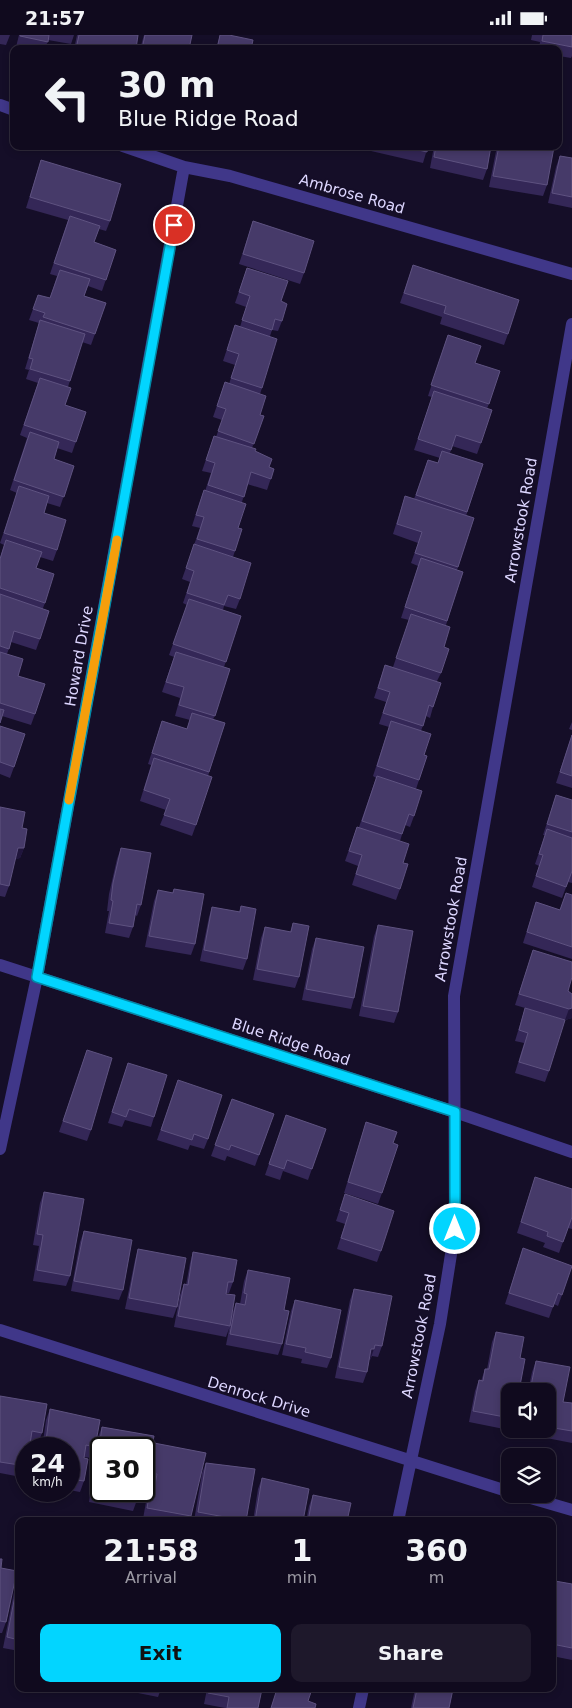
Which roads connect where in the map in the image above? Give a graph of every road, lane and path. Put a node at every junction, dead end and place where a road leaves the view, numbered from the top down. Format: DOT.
graph roads {
  1 [pos="135,150"];
  2 [pos="184,167"];
  3 [pos="572,274"];
  4 [pos="572,324"];
  5 [pos="0,965"];
  6 [pos="37,977"];
  7 [pos="455,1112"];
  8 [pos="0,1149"];
  9 [pos="572,1152"];
  10 [pos="0,1330"];
  11 [pos="411,1462"];
  12 [pos="501,1489"];
  13 [pos="546,1503"];
  14 [pos="572,1511"];
  15 [pos="399,1517"];
  16 [pos="363,1692"];
  17 [pos="360,1708"];
  1 -- 2 [label="street, Ambrose Road"];
  2 -- 3 [label="street, Ambrose Road"];
  2 -- 6 [label="street, Howard Drive"];
  4 -- 7 [label="street, Arrowstook Road"];
  5 -- 6 [label="street, Blue Ridge Road"];
  6 -- 7 [label="street, Blue Ridge Road"];
  6 -- 8 [label="street, Howard Drive"];
  7 -- 9 [label="street, Blue Ridge Road"];
  7 -- 11 [label="street, Arrowstook Road"];
  10 -- 11 [label="street, Denrock Drive"];
  11 -- 12 [label="street, Denrock Drive"];
  11 -- 15 [label="street, Arrowstook Road"];
  13 -- 14 [label="street"];
  16 -- 17 [label="street"];
}
